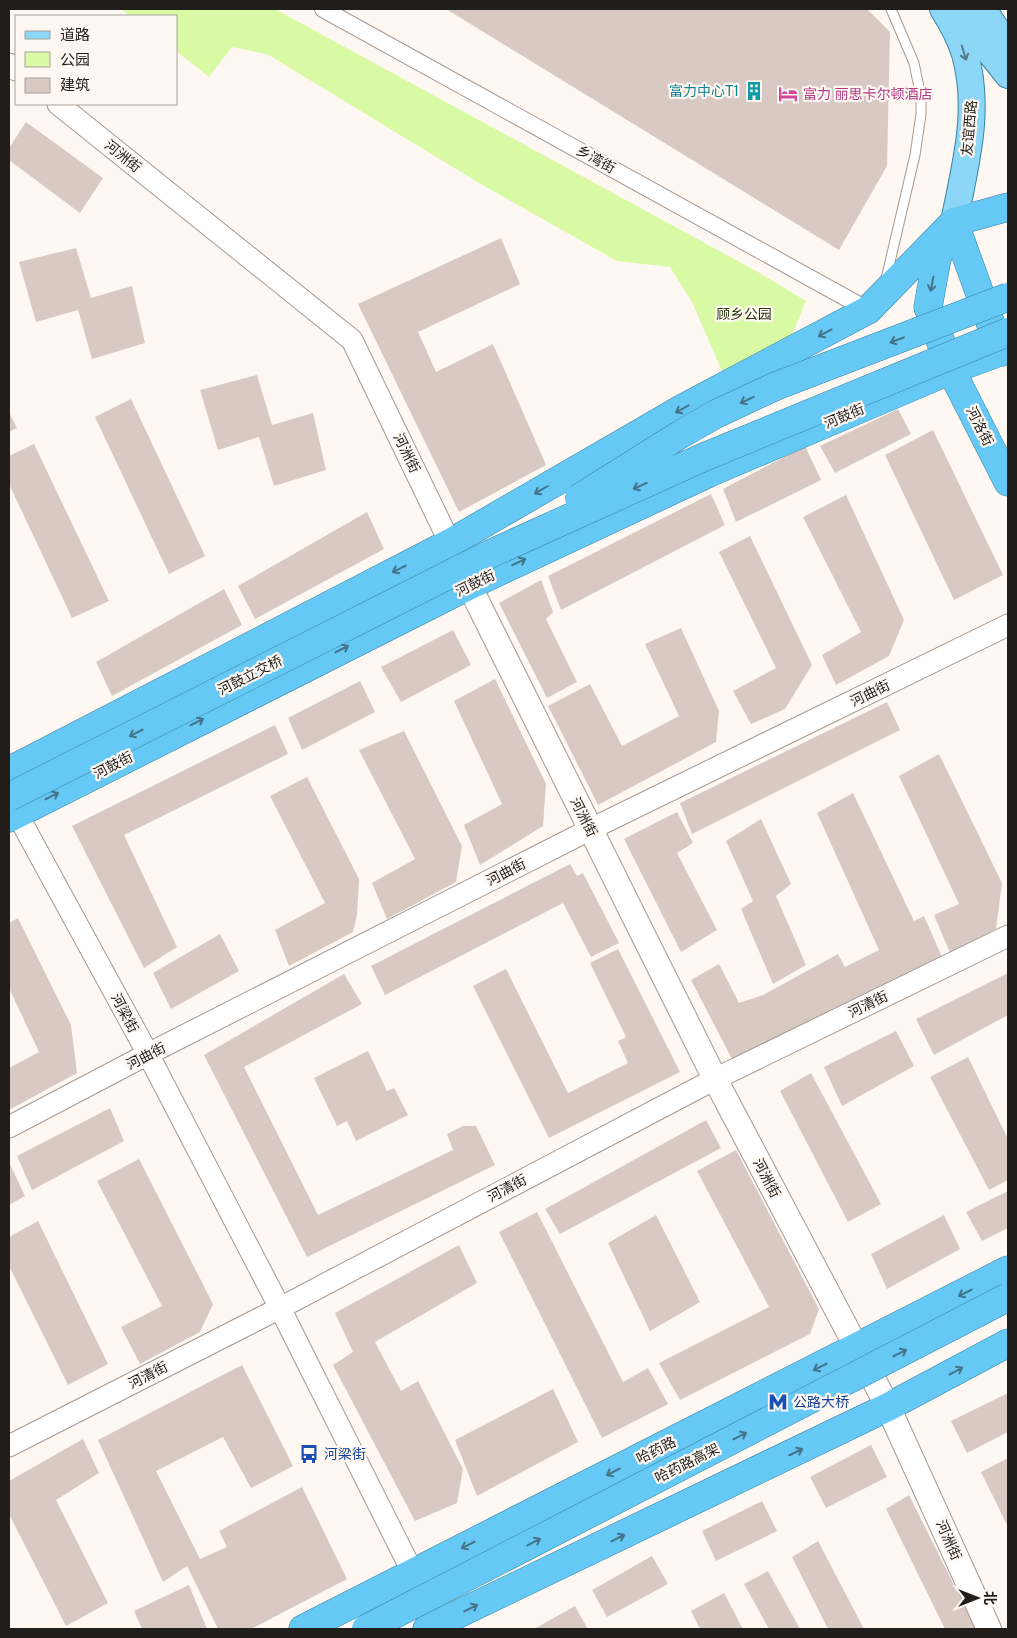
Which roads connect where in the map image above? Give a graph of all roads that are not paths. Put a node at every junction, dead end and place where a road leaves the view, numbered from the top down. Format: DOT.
graph roads {
  1 [pos="322,9"];
  2 [pos="891,9"];
  3 [pos="943,9"];
  4 [pos="954,9"];
  5 [pos="983,9"];
  6 [pos="1008,47"];
  7 [pos="1008,75"];
  8 [pos="59,105"];
  9 [pos="1008,207"];
  10 [pos="954,222"];
  11 [pos="1008,297"];
  12 [pos="875,303"];
  13 [pos="1006,344"];
  14 [pos="951,370"];
  15 [pos="1008,482"];
  16 [pos="450,542"];
  17 [pos="492,553"];
  18 [pos="468,586"];
  19 [pos="1008,625"];
  20 [pos="9,770"];
  21 [pos="11,807"];
  22 [pos="590,829"];
  23 [pos="1008,936"];
  24 [pos="148,1054"];
  25 [pos="715,1079"];
  26 [pos="9,1127"];
  27 [pos="1008,1270"];
  28 [pos="1008,1297"];
  29 [pos="280,1308"];
  30 [pos="1008,1343"];
  31 [pos="857,1348"];
  32 [pos="888,1407"];
  33 [pos="9,1446"];
  34 [pos="413,1572"];
  35 [pos="436,1627"];
  36 [pos="303,1629"];
  37 [pos="366,1629"];
  38 [pos="989,1629"];
  1 -- 12 [label="street, 乡湾街"];
  2 -- 12 [label="lane"];
  3 -- 10 [label="main road, 友谊西路, one-way"];
  4 -- 7 [label="main road"];
  5 -- 6 [label="main road"];
  8 -- 16 [label="street, 河洲街"];
  9 -- 10 [label="highway"];
  10 -- 12 [label="highway"];
  10 -- 13 [label="highway"];
  10 -- 14 [label="highway, 河洛街, one-way"];
  11 -- 17 [label="highway, one-way, bridge"];
  12 -- 16 [label="highway, one-way"];
  13 -- 14 [label="highway, 河鼓街"];
  13 -- 17 [label="highway, one-way, bridge"];
  14 -- 15 [label="highway, 河洛街"];
  18 -- 14 [label="highway, 河鼓街, one-way"];
  16 -- 18 [label="main road, 河洲街"];
  16 -- 20 [label="highway, one-way"];
  17 -- 21 [label="highway, 河鼓立交桥, one-way, bridge"];
  21 -- 18 [label="highway, 河鼓街, one-way"];
  18 -- 22 [label="main road, 河洲街"];
  19 -- 22 [label="street, 河曲街"];
  21 -- 24 [label="street, 河梁街"];
  22 -- 24 [label="street, 河曲街"];
  22 -- 25 [label="main road, 河洲街"];
  23 -- 25 [label="street, 河清街"];
  24 -- 26 [label="street, 河曲街"];
  24 -- 29 [label="street, 河梁街"];
  25 -- 29 [label="street, 河清街"];
  25 -- 31 [label="main road, 河洲街"];
  27 -- 31 [label="highway, 哈药路, one-way"];
  37 -- 28 [label="highway, 哈药路高架, one-way, bridge"];
  29 -- 33 [label="street, 河清街"];
  29 -- 34 [label="street, 河梁街"];
  32 -- 30 [label="highway, one-way"];
  31 -- 32 [label="main road, 河洲街"];
  31 -- 34 [label="highway, 哈药路, one-way"];
  35 -- 32 [label="highway, one-way"];
  32 -- 38 [label="main road, 河洲街"];
  34 -- 35 [label="street, 河梁街"];
  34 -- 36 [label="highway, 哈药路"];
}
